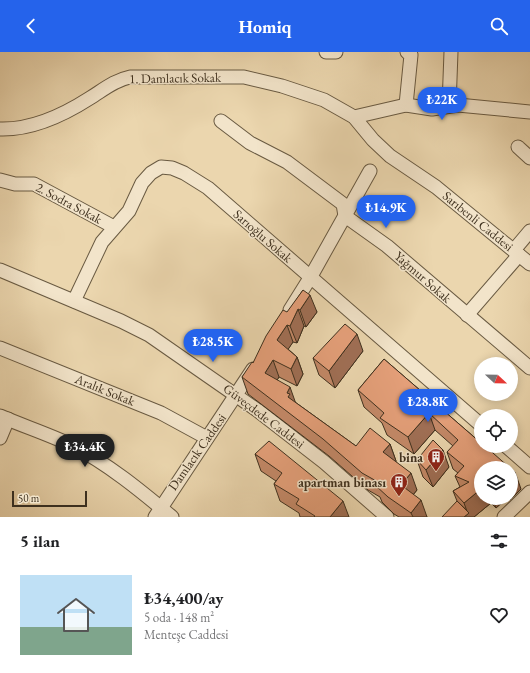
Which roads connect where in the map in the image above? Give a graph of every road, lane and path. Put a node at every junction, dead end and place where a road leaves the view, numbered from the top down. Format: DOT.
graph roads {
  1 [pos="326,52"];
  2 [pos="336,52"];
  3 [pos="407,52"];
  4 [pos="451,52"];
  5 [pos="406,105"];
  6 [pos="449,106"];
  7 [pos="530,112"];
  8 [pos="354,117"];
  9 [pos="221,121"];
  10 [pos="0,129"];
  11 [pos="518,147"];
  12 [pos="530,158"];
  13 [pos="370,171"];
  14 [pos="0,180"];
  15 [pos="345,216"];
  16 [pos="114,227"];
  17 [pos="530,231"];
  18 [pos="516,252"];
  19 [pos="530,264"];
  20 [pos="0,270"];
  21 [pos="310,278"];
  22 [pos="74,301"];
  23 [pos="468,315"];
  24 [pos="283,321"];
  25 [pos="0,348"];
  26 [pos="260,358"];
  27 [pos="530,368"];
  28 [pos="237,395"];
  29 [pos="4,418"];
  30 [pos="474,419"];
  31 [pos="0,438"];
  32 [pos="207,438"];
  33 [pos="514,453"];
  34 [pos="530,467"];
  35 [pos="530,492"];
  36 [pos="157,512"];
  37 [pos="172,517"];
  38 [pos="387,517"];
  39 [pos="504,517"];
  1 -- 2 [label="street"];
  3 -- 5 [label="street"];
  4 -- 6 [label="street"];
  5 -- 6 [label="street"];
  5 -- 8 [label="street"];
  6 -- 7 [label="street"];
  8 -- 10 [label="street, 1. Damlacık Sokak"];
  8 -- 18 [label="street, Sarıbenli Caddesi"];
  9 -- 15 [label="street, Yağmur Sokak"];
  11 -- 12 [label="street"];
  13 -- 15 [label="street"];
  14 -- 16 [label="street, 2. Sodra Sokak"];
  15 -- 21 [label="street"];
  15 -- 23 [label="street, Yağmur Sokak"];
  16 -- 21 [label="street, Sarıoğlu Sokak"];
  16 -- 22 [label="street, Sarıoğlu Sokak"];
  17 -- 18 [label="street"];
  18 -- 19 [label="street, Sarıbenli Caddesi"];
  18 -- 23 [label="street"];
  20 -- 22 [label="street, Güveçdede Caddesi"];
  21 -- 24 [label="street"];
  21 -- 30 [label="street, Sarıoğlu Sokak"];
  22 -- 28 [label="street, Güveçdede Caddesi"];
  23 -- 27 [label="street, Yağmur Sokak"];
  25 -- 32 [label="street, Aralık Sokak"];
  26 -- 28 [label="street, Damlacık Caddesi"];
  28 -- 32 [label="street, Damlacık Caddesi"];
  28 -- 38 [label="street, Güveçdede Caddesi"];
  29 -- 31 [label="street"];
  29 -- 36 [label="street"];
  32 -- 36 [label="street, Damlacık Caddesi"];
  33 -- 34 [label="street"];
  35 -- 39 [label="street"];
  36 -- 37 [label="street"];
}
